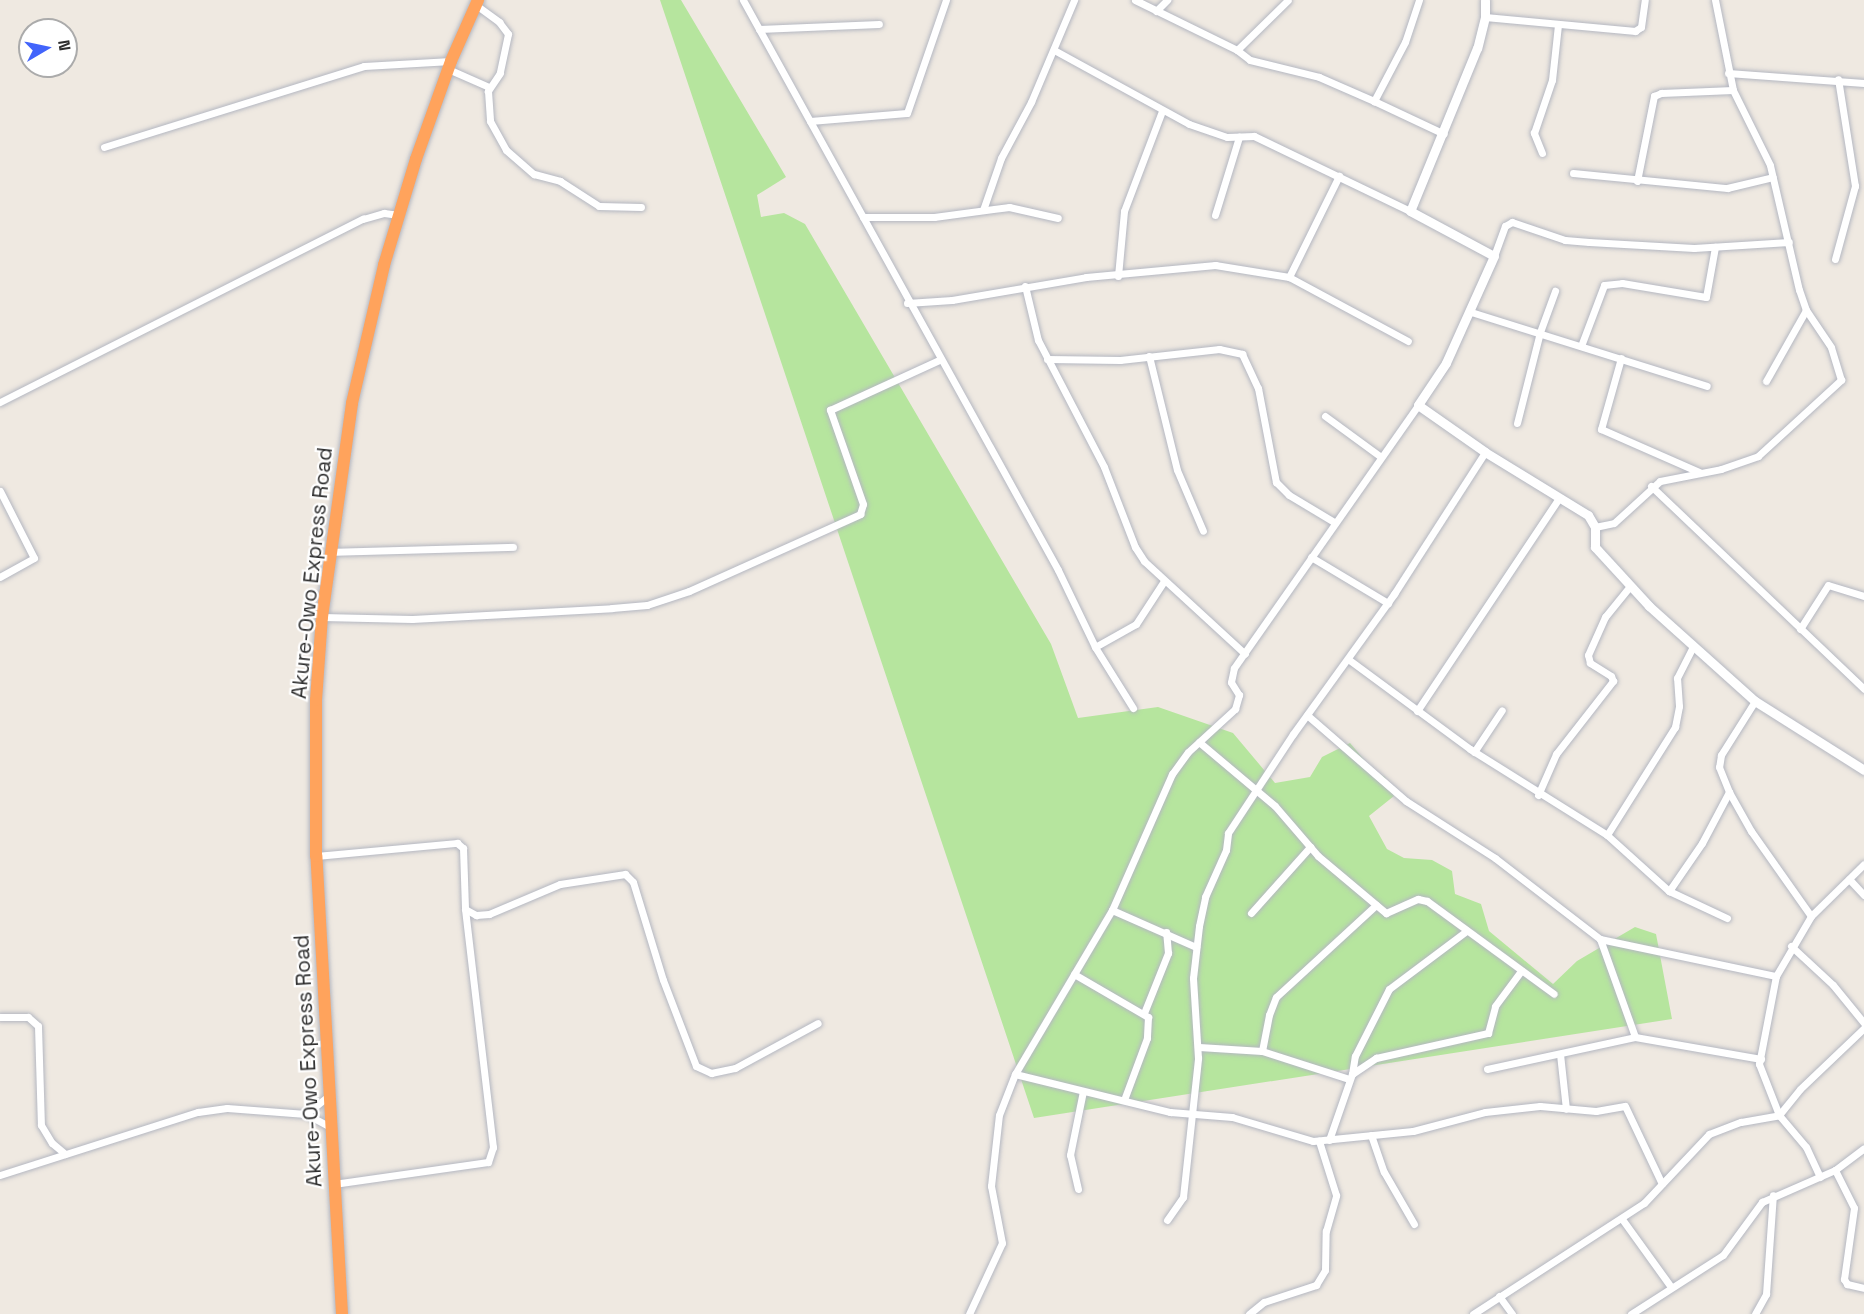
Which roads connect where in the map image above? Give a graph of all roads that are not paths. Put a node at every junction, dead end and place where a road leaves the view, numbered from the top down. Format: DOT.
graph roads {
  1 [pos="743,0"];
  2 [pos="946,0"];
  3 [pos="1074,0"];
  4 [pos="1135,0"];
  5 [pos="1167,0"];
  6 [pos="1288,0"];
  7 [pos="1419,0"];
  8 [pos="1485,0"];
  9 [pos="1645,0"];
  10 [pos="1715,0"];
  11 [pos="477,3"];
  12 [pos="1156,11"];
  13 [pos="1485,17"];
  14 [pos="879,24"];
  15 [pos="1558,25"];
  16 [pos="759,29"];
  17 [pos="1054,50"];
  18 [pos="1237,50"];
  19 [pos="450,65"];
  20 [pos="1728,73"];
  21 [pos="1838,79"];
  22 [pos="1864,83"];
  23 [pos="489,87"];
  24 [pos="1733,90"];
  25 [pos="1374,101"];
  26 [pos="1162,111"];
  27 [pos="810,121"];
  28 [pos="1444,134"];
  29 [pos="1239,136"];
  30 [pos="104,147"];
  31 [pos="1542,153"];
  32 [pos="1574,173"];
  33 [pos="1340,176"];
  34 [pos="1773,177"];
  35 [pos="1637,181"];
  36 [pos="641,207"];
  37 [pos="983,210"];
  38 [pos="1410,212"];
  39 [pos="399,214"];
  40 [pos="1215,215"];
  41 [pos="863,217"];
  42 [pos="1058,218"];
  43 [pos="1789,242"];
  44 [pos="1715,247"];
  45 [pos="1494,256"];
  46 [pos="1835,259"];
  47 [pos="1118,276"];
  48 [pos="1289,278"];
  49 [pos="1025,286"];
  50 [pos="1555,291"];
  51 [pos="907,303"];
  52 [pos="1806,310"];
  53 [pos="1471,312"];
  54 [pos="1539,332"];
  55 [pos="1408,341"];
  56 [pos="1581,346"];
  57 [pos="1149,356"];
  58 [pos="1621,358"];
  59 [pos="1047,359"];
  60 [pos="939,360"];
  61 [pos="1766,381"];
  62 [pos="1707,386"];
  63 [pos="0,402"];
  64 [pos="1418,405"];
  65 [pos="1325,416"];
  66 [pos="1517,423"];
  67 [pos="1485,452"];
  68 [pos="1381,457"];
  69 [pos="1699,472"];
  70 [pos="1651,486"];
  71 [pos="0,491"];
  72 [pos="1559,498"];
  73 [pos="1334,522"];
  74 [pos="1595,527"];
  75 [pos="1203,531"];
  76 [pos="513,547"];
  77 [pos="330,552"];
  78 [pos="1311,557"];
  79 [pos="0,577"];
  80 [pos="1164,581"];
  81 [pos="1629,587"];
  82 [pos="1864,596"];
  83 [pos="1388,603"];
  84 [pos="322,617"];
  85 [pos="1800,629"];
  86 [pos="1693,646"];
  87 [pos="1095,647"];
  88 [pos="1245,654"];
  89 [pos="1348,658"];
  90 [pos="1864,689"];
  91 [pos="1755,701"];
  92 [pos="1133,708"];
  93 [pos="1502,710"];
  94 [pos="1417,711"];
  95 [pos="1307,715"];
  96 [pos="1199,742"];
  97 [pos="1474,752"];
  98 [pos="1864,770"];
  99 [pos="1255,790"];
  100 [pos="1729,792"];
  101 [pos="1538,795"];
  102 [pos="1607,835"];
  103 [pos="1310,847"];
  104 [pos="316,856"];
  105 [pos="1864,864"];
  106 [pos="1849,879"];
  107 [pos="1669,891"];
  108 [pos="1864,895"];
  109 [pos="1376,905"];
  110 [pos="465,909"];
  111 [pos="1112,910"];
  112 [pos="1251,913"];
  113 [pos="1811,916"];
  114 [pos="1727,918"];
  115 [pos="1166,932"];
  116 [pos="1465,932"];
  117 [pos="1600,939"];
  118 [pos="1791,946"];
  119 [pos="1197,947"];
  120 [pos="1521,971"];
  121 [pos="1074,974"];
  122 [pos="1776,976"];
  123 [pos="1554,994"];
  124 [pos="1144,1013"];
  125 [pos="0,1017"];
  126 [pos="818,1023"];
  127 [pos="1864,1023"];
  128 [pos="1864,1028"];
  129 [pos="1635,1036"];
  130 [pos="1198,1047"];
  131 [pos="1262,1051"];
  132 [pos="1560,1054"];
  133 [pos="1761,1059"];
  134 [pos="1487,1069"];
  135 [pos="1015,1074"];
  136 [pos="1351,1077"];
  137 [pos="1083,1091"];
  138 [pos="328,1095"];
  139 [pos="1124,1100"];
  140 [pos="1566,1109"];
  141 [pos="306,1114"];
  142 [pos="1779,1115"];
  143 [pos="1191,1116"];
  144 [pos="332,1128"];
  145 [pos="1371,1135"];
  146 [pos="1329,1140"];
  147 [pos="1319,1141"];
  148 [pos="1864,1148"];
  149 [pos="65,1155"];
  150 [pos="1834,1170"];
  151 [pos="0,1175"];
  152 [pos="1820,1177"];
  153 [pos="334,1184"];
  154 [pos="1662,1184"];
  155 [pos="1078,1189"];
  156 [pos="1773,1195"];
  157 [pos="1622,1219"];
  158 [pos="1167,1220"];
  159 [pos="1413,1224"];
  160 [pos="1671,1287"];
  161 [pos="1864,1288"];
  162 [pos="1499,1296"];
  163 [pos="969,1313"];
  164 [pos="342,1314"];
  165 [pos="978,1314"];
  166 [pos="1249,1314"];
  167 [pos="1473,1314"];
  168 [pos="1512,1314"];
  169 [pos="1631,1314"];
  170 [pos="1755,1314"];
  1 -- 16 [label="street"];
  2 -- 27 [label="street"];
  3 -- 17 [label="street"];
  4 -- 12 [label="street"];
  5 -- 12 [label="street"];
  6 -- 18 [label="street"];
  7 -- 25 [label="street"];
  8 -- 13 [label="street"];
  9 -- 15 [label="street"];
  10 -- 20 [label="street"];
  11 -- 19 [label="highway, Akure-Owo Express Road"];
  11 -- 23 [label="street"];
  12 -- 18 [label="street"];
  13 -- 15 [label="street"];
  13 -- 28 [label="street"];
  14 -- 16 [label="street"];
  15 -- 31 [label="street"];
  16 -- 27 [label="street"];
  17 -- 26 [label="street"];
  17 -- 37 [label="street"];
  18 -- 25 [label="street"];
  19 -- 23 [label="street"];
  19 -- 30 [label="street"];
  19 -- 39 [label="highway, Akure-Owo Express Road"];
  20 -- 21 [label="street"];
  20 -- 24 [label="street"];
  21 -- 22 [label="street"];
  21 -- 46 [label="street"];
  23 -- 36 [label="street"];
  24 -- 34 [label="street"];
  24 -- 35 [label="street"];
  25 -- 28 [label="street"];
  26 -- 29 [label="street"];
  26 -- 47 [label="street"];
  27 -- 41 [label="street"];
  28 -- 38 [label="street"];
  29 -- 33 [label="street"];
  29 -- 40 [label="street"];
  32 -- 35 [label="street"];
  33 -- 38 [label="street"];
  33 -- 48 [label="street"];
  34 -- 35 [label="street"];
  34 -- 43 [label="street"];
  37 -- 41 [label="street"];
  37 -- 42 [label="street"];
  38 -- 45 [label="street"];
  39 -- 63 [label="street"];
  39 -- 77 [label="highway, Akure-Owo Express Road"];
  41 -- 51 [label="street"];
  43 -- 44 [label="street"];
  43 -- 52 [label="street"];
  44 -- 45 [label="street"];
  44 -- 56 [label="street"];
  45 -- 53 [label="street"];
  47 -- 48 [label="street"];
  47 -- 49 [label="street"];
  48 -- 55 [label="street"];
  49 -- 51 [label="street"];
  49 -- 59 [label="street"];
  50 -- 54 [label="street"];
  51 -- 60 [label="street"];
  52 -- 61 [label="street"];
  52 -- 69 [label="street"];
  53 -- 54 [label="street"];
  53 -- 64 [label="street"];
  54 -- 56 [label="street"];
  54 -- 66 [label="street"];
  56 -- 58 [label="street"];
  57 -- 59 [label="street"];
  57 -- 73 [label="street"];
  57 -- 75 [label="street"];
  58 -- 62 [label="street"];
  58 -- 69 [label="street"];
  59 -- 80 [label="street"];
  60 -- 84 [label="street"];
  60 -- 87 [label="street"];
  64 -- 67 [label="street"];
  64 -- 68 [label="street"];
  65 -- 68 [label="street"];
  67 -- 72 [label="street"];
  67 -- 83 [label="street"];
  68 -- 73 [label="street"];
  69 -- 70 [label="street"];
  70 -- 74 [label="street"];
  70 -- 85 [label="street"];
  71 -- 79 [label="street"];
  72 -- 74 [label="street"];
  72 -- 94 [label="street"];
  73 -- 78 [label="street"];
  74 -- 81 [label="street"];
  76 -- 77 [label="street"];
  77 -- 84 [label="highway, Akure-Owo Express Road"];
  78 -- 83 [label="street"];
  78 -- 88 [label="street"];
  80 -- 87 [label="street"];
  80 -- 88 [label="street"];
  81 -- 86 [label="street"];
  81 -- 101 [label="street"];
  82 -- 85 [label="street"];
  83 -- 89 [label="street"];
  84 -- 104 [label="highway, Akure-Owo Express Road"];
  85 -- 90 [label="street"];
  86 -- 91 [label="street"];
  86 -- 102 [label="street"];
  87 -- 92 [label="street"];
  88 -- 96 [label="street"];
  89 -- 94 [label="street"];
  89 -- 95 [label="street"];
  91 -- 98 [label="street"];
  91 -- 100 [label="street"];
  93 -- 97 [label="street"];
  94 -- 97 [label="street"];
  95 -- 99 [label="street"];
  95 -- 117 [label="street"];
  96 -- 99 [label="street"];
  96 -- 111 [label="street"];
  97 -- 101 [label="street"];
  99 -- 103 [label="street"];
  99 -- 119 [label="street"];
  100 -- 107 [label="street"];
  100 -- 113 [label="street"];
  101 -- 102 [label="street"];
  102 -- 107 [label="street"];
  103 -- 109 [label="street"];
  103 -- 112 [label="street"];
  104 -- 110 [label="street"];
  104 -- 138 [label="highway, Akure-Owo Express Road"];
  105 -- 106 [label="street"];
  106 -- 108 [label="street"];
  106 -- 113 [label="street"];
  107 -- 114 [label="street"];
  109 -- 116 [label="street"];
  109 -- 131 [label="street"];
  110 -- 126 [label="street"];
  110 -- 153 [label="street"];
  111 -- 115 [label="street"];
  111 -- 121 [label="street"];
  113 -- 118 [label="street"];
  115 -- 119 [label="street"];
  115 -- 124 [label="street"];
  116 -- 120 [label="street"];
  116 -- 136 [label="street"];
  117 -- 122 [label="street"];
  117 -- 129 [label="street"];
  118 -- 122 [label="street"];
  118 -- 127 [label="street"];
  119 -- 130 [label="street"];
  120 -- 123 [label="street"];
  120 -- 136 [label="street"];
  121 -- 124 [label="street"];
  121 -- 135 [label="street"];
  122 -- 133 [label="street"];
  124 -- 139 [label="street"];
  125 -- 149 [label="street"];
  128 -- 142 [label="street"];
  129 -- 132 [label="street"];
  129 -- 133 [label="street"];
  130 -- 131 [label="street"];
  130 -- 143 [label="street"];
  131 -- 136 [label="street"];
  132 -- 134 [label="street"];
  132 -- 140 [label="street"];
  133 -- 142 [label="street"];
  135 -- 137 [label="street"];
  135 -- 163 [label="street"];
  136 -- 146 [label="street"];
  137 -- 139 [label="street"];
  137 -- 155 [label="street"];
  138 -- 141 [label="street"];
  138 -- 144 [label="highway, Akure-Owo Express Road"];
  139 -- 143 [label="street"];
  140 -- 145 [label="street"];
  140 -- 154 [label="street"];
  141 -- 144 [label="street"];
  141 -- 149 [label="street"];
  142 -- 152 [label="street"];
  142 -- 154 [label="street"];
  143 -- 147 [label="street"];
  143 -- 158 [label="street"];
  144 -- 153 [label="highway, Akure-Owo Express Road"];
  145 -- 146 [label="street"];
  145 -- 159 [label="street"];
  146 -- 147 [label="street"];
  147 -- 166 [label="street"];
  148 -- 150 [label="street"];
  149 -- 151 [label="street"];
  150 -- 152 [label="street"];
  150 -- 161 [label="street"];
  152 -- 156 [label="street"];
  153 -- 164 [label="highway, Akure-Owo Express Road"];
  154 -- 157 [label="street"];
  156 -- 160 [label="street"];
  156 -- 170 [label="street"];
  157 -- 160 [label="street"];
  157 -- 162 [label="street"];
  160 -- 169 [label="street"];
  162 -- 167 [label="street"];
  162 -- 168 [label="street"];
  163 -- 165 [label="street"];
}
